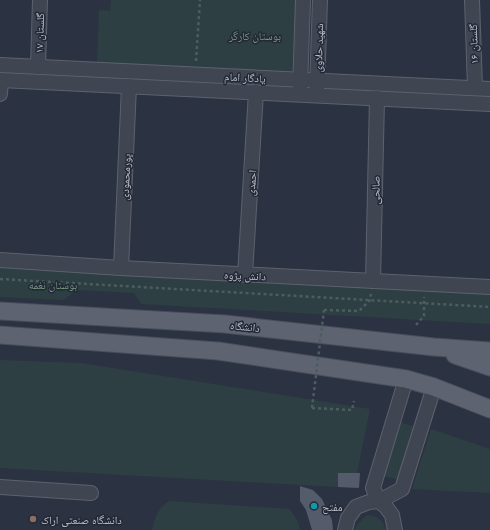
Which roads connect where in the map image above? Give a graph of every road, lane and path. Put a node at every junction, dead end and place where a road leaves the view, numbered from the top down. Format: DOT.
graph roads {
  1 [pos="40,0"];
  2 [pos="200,0"];
  3 [pos="303,0"];
  4 [pos="320,0"];
  5 [pos="472,0"];
  6 [pos="0,65"];
  7 [pos="38,67"];
  8 [pos="196,74"];
  9 [pos="0,80"];
  10 [pos="300,80"];
  11 [pos="317,80"];
  12 [pos="129,86"];
  13 [pos="474,88"];
  14 [pos="490,89"];
  15 [pos="256,92"];
  16 [pos="0,94"];
  17 [pos="299,94"];
  18 [pos="316,95"];
  19 [pos="377,98"];
  20 [pos="490,104"];
  21 [pos="0,260"];
  22 [pos="121,268"];
  23 [pos="245,275"];
  24 [pos="0,279"];
  25 [pos="373,281"];
  26 [pos="425,284"];
  27 [pos="490,288"];
  28 [pos="370,300"];
  29 [pos="424,303"];
  30 [pos="490,307"];
  31 [pos="0,311"];
  32 [pos="416,325"];
  33 [pos="0,335"];
  34 [pos="434,347"];
  35 [pos="490,351"];
  36 [pos="490,367"];
  37 [pos="406,379"];
  38 [pos="434,387"];
  39 [pos="354,401"];
  40 [pos="490,409"];
  41 [pos="0,487"];
  42 [pos="91,493"];
  43 [pos="379,501"];
  44 [pos="345,530"];
  45 [pos="395,530"];
  1 -- 7 [label="street, گلستان ۱۷"];
  2 -- 8 [label="path"];
  3 -- 10 [label="street, شهید حلاوی"];
  4 -- 11 [label="street, شهید حلاوی"];
  5 -- 13 [label="street, گلستان ۱۶"];
  6 -- 7 [label="street, یادگار امام"];
  7 -- 8 [label="street, یادگار امام"];
  8 -- 10 [label="street, یادگار امام"];
  9 -- 12 [label="street, یادگار امام"];
  9 -- 16 [label="street"];
  10 -- 11 [label="street, یادگار امام"];
  10 -- 17 [label="street, شهید حلاوی"];
  11 -- 13 [label="street, یادگار امام"];
  11 -- 18 [label="street, شهید حلاوی"];
  12 -- 15 [label="street, یادگار امام"];
  12 -- 22 [label="street, پورمحمودی"];
  13 -- 14 [label="street, یادگار امام"];
  15 -- 17 [label="street, یادگار امام"];
  15 -- 23 [label="street, احمدی"];
  17 -- 18 [label="street, یادگار امام"];
  18 -- 19 [label="street, یادگار امام"];
  19 -- 20 [label="street, یادگار امام"];
  19 -- 25 [label="street, صالحی"];
  21 -- 22 [label="street, دانش پژوه"];
  22 -- 23 [label="street, دانش پژوه"];
  23 -- 25 [label="street, دانش پژوه"];
  24 -- 28 [label="path"];
  25 -- 26 [label="street, دانش پژوه"];
  26 -- 27 [label="street, دانش پژوه"];
  26 -- 29 [label="path"];
  28 -- 29 [label="path"];
  28 -- 39 [label="path, bridge"];
  29 -- 30 [label="path"];
  29 -- 32 [label="path"];
  31 -- 34 [label="main road, دانشگاه"];
  33 -- 37 [label="main road"];
  34 -- 35 [label="main road, دانشگاه"];
  34 -- 36 [label="main road"];
  37 -- 38 [label="main road"];
  37 -- 43 [label="street"];
  38 -- 40 [label="main road"];
  38 -- 43 [label="street"];
  41 -- 42 [label="street"];
  43 -- 44 [label="street"];
  43 -- 45 [label="street"];
}
